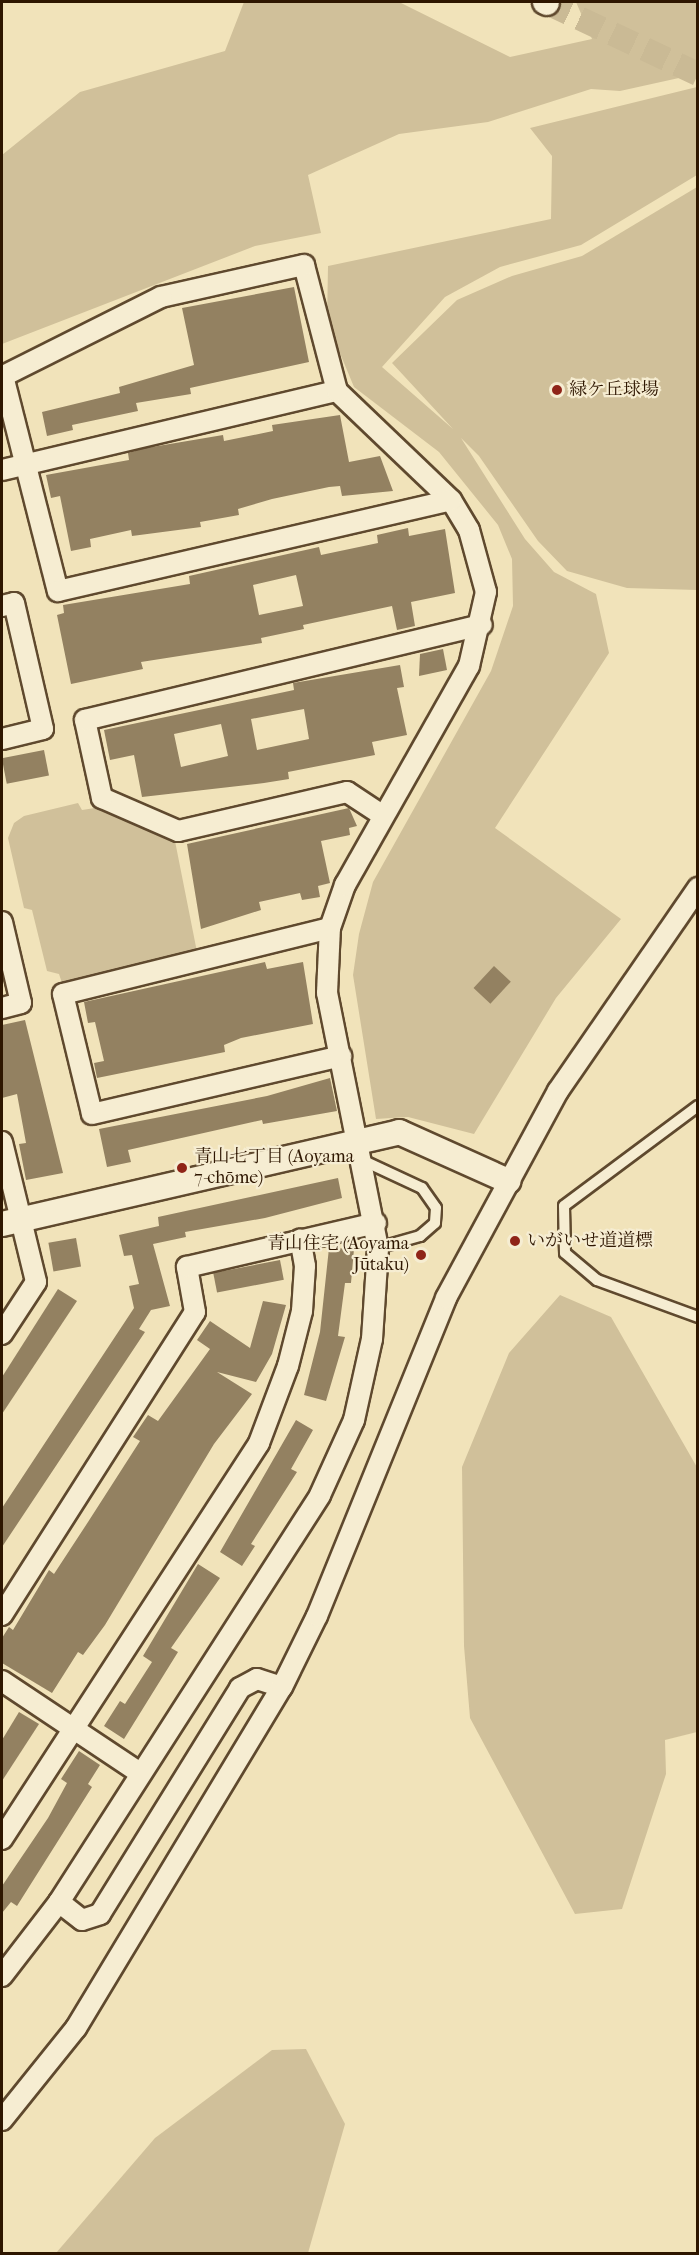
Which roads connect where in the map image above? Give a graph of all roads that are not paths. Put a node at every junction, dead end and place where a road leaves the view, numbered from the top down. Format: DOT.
graph roads {
  1 [pos="337,391"];
  2 [pos="23,465"];
  3 [pos="2,470"];
  4 [pos="451,500"];
  5 [pos="2,606"];
  6 [pos="482,625"];
  7 [pos="2,739"];
  8 [pos="382,815"];
  9 [pos="698,888"];
  10 [pos="2,922"];
  11 [pos="330,928"];
  12 [pos="2,1008"];
  13 [pos="341,1056"];
  14 [pos="698,1106"];
  15 [pos="2,1142"];
  16 [pos="362,1151"];
  17 [pos="507,1181"];
  18 [pos="11,1222"];
  19 [pos="376,1222"];
  20 [pos="300,1239"];
  21 [pos="378,1248"];
  22 [pos="698,1317"];
  23 [pos="2,1334"];
  24 [pos="2,1615"];
  25 [pos="2,1681"];
  26 [pos="282,1687"];
  27 [pos="72,1728"];
  28 [pos="140,1773"];
  29 [pos="2,1839"];
  30 [pos="59,1902"];
  31 [pos="2,1976"];
  32 [pos="2,2120"];
  1 -- 2 [label="street"];
  1 -- 2 [label="street"];
  1 -- 4 [label="street"];
  2 -- 3 [label="street"];
  2 -- 4 [label="street"];
  4 -- 6 [label="street"];
  5 -- 7 [label="street"];
  6 -- 8 [label="street"];
  6 -- 8 [label="street"];
  8 -- 11 [label="street"];
  9 -- 17 [label="street"];
  10 -- 12 [label="street"];
  11 -- 13 [label="street"];
  11 -- 13 [label="street"];
  13 -- 16 [label="street"];
  14 -- 22 [label="lane"];
  15 -- 18 [label="street"];
  16 -- 17 [label="street"];
  16 -- 18 [label="street"];
  16 -- 19 [label="street"];
  16 -- 21 [label="lane"];
  17 -- 26 [label="street"];
  18 -- 23 [label="street"];
  19 -- 20 [label="street"];
  19 -- 21 [label="street"];
  20 -- 24 [label="street"];
  20 -- 27 [label="street"];
  21 -- 28 [label="street"];
  25 -- 27 [label="street"];
  26 -- 30 [label="street"];
  26 -- 32 [label="street"];
  27 -- 28 [label="street"];
  27 -- 29 [label="street"];
  28 -- 30 [label="street"];
  30 -- 31 [label="street"];
}
